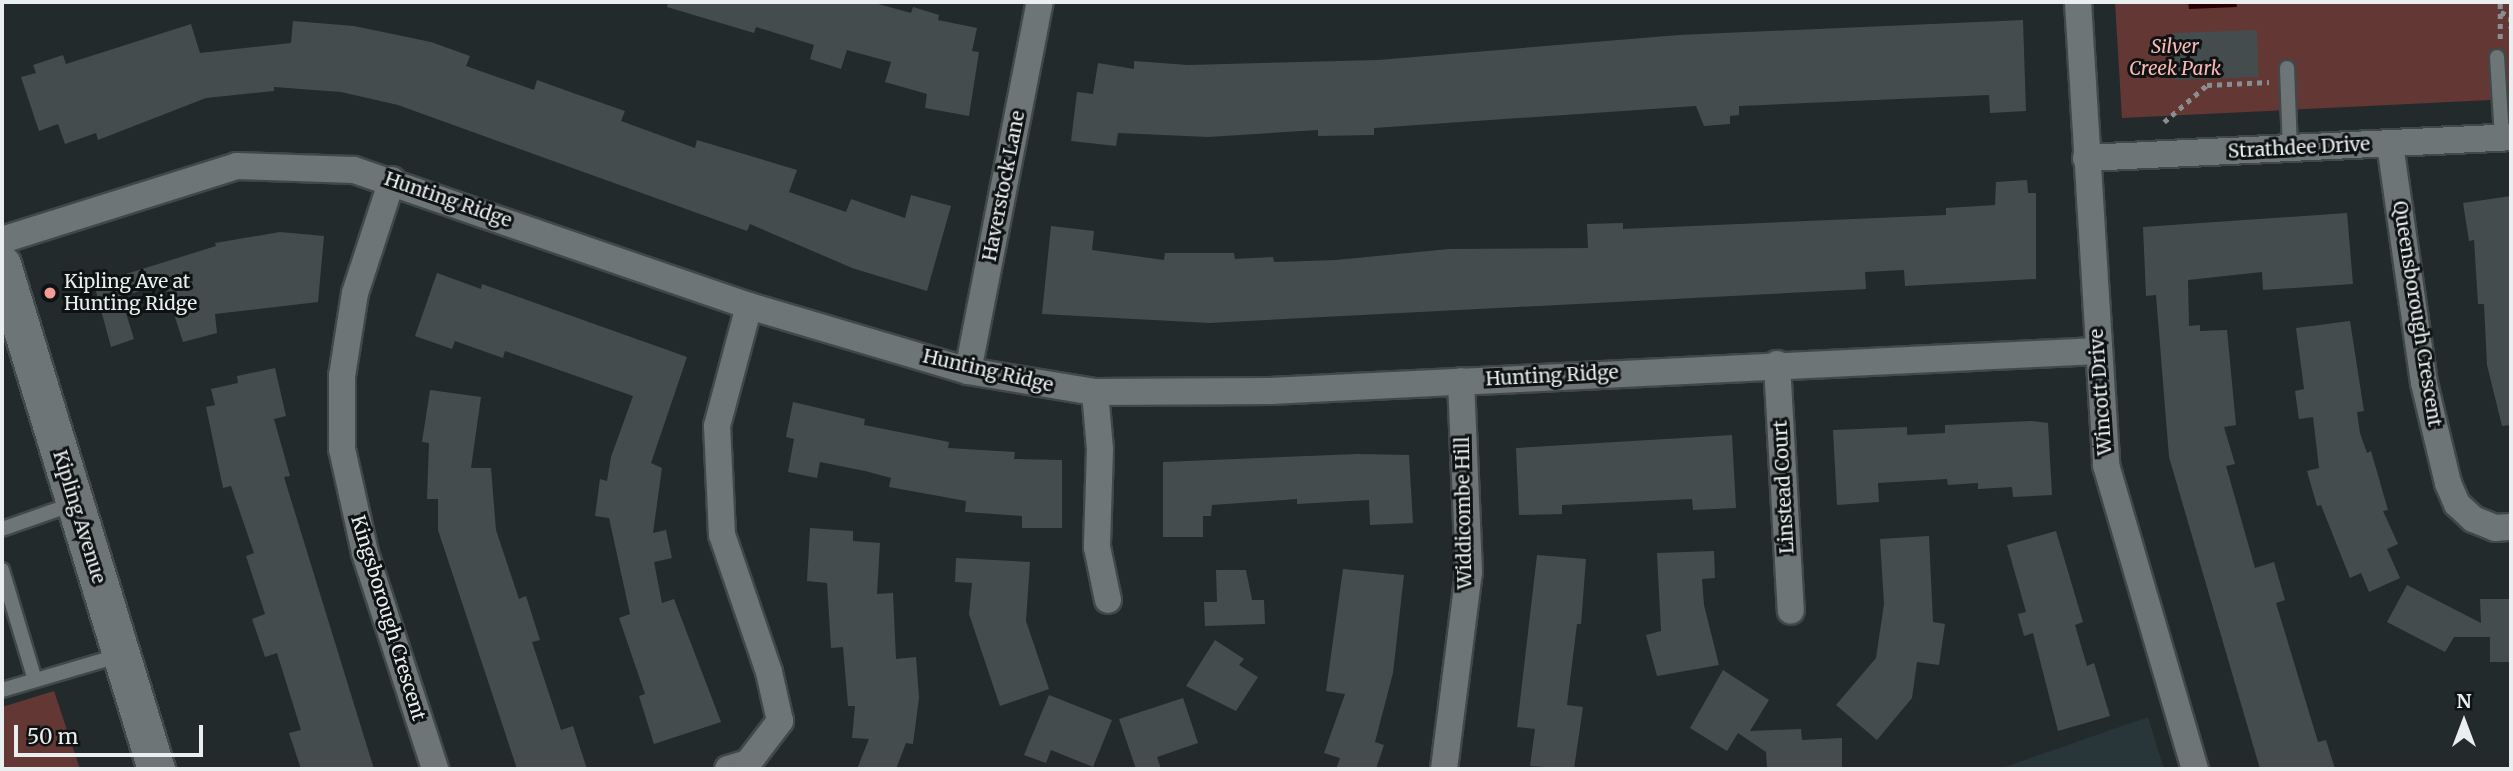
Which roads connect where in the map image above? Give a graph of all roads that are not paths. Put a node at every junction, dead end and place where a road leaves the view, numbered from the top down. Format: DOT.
graph roads {
  1 [pos="1040,2"];
  2 [pos="2078,2"];
  3 [pos="2497,57"];
  4 [pos="2287,74"];
  5 [pos="2507,137"];
  6 [pos="2390,144"];
  7 [pos="2290,149"];
  8 [pos="2086,158"];
  9 [pos="392,180"];
  10 [pos="2,240"];
  11 [pos="2,264"];
  12 [pos="749,306"];
  13 [pos="2098,351"];
  14 [pos="1777,364"];
  15 [pos="968,370"];
  16 [pos="1461,382"];
  17 [pos="1095,392"];
  18 [pos="75,503"];
  19 [pos="2511,527"];
  20 [pos="2,528"];
  21 [pos="2,570"];
  22 [pos="1108,600"];
  23 [pos="1791,611"];
  24 [pos="121,655"];
  25 [pos="35,681"];
  26 [pos="2,690"];
  27 [pos="156,769"];
  28 [pos="435,769"];
  29 [pos="728,769"];
  30 [pos="1444,769"];
  31 [pos="2195,769"];
  1 -- 15 [label="street, Haverstock Lane"];
  2 -- 8 [label="street, Wincott Drive"];
  3 -- 5 [label="lane"];
  4 -- 7 [label="lane"];
  5 -- 6 [label="street, Strathdee Drive"];
  6 -- 7 [label="street, Strathdee Drive"];
  6 -- 19 [label="street, Queensborough Crescent"];
  7 -- 8 [label="street, Strathdee Drive"];
  8 -- 13 [label="street, Wincott Drive"];
  9 -- 10 [label="street, Hunting Ridge"];
  9 -- 12 [label="street, Hunting Ridge"];
  9 -- 28 [label="street, Kingsborough Crescent"];
  11 -- 18 [label="main road, Kipling Avenue"];
  12 -- 15 [label="street, Hunting Ridge"];
  12 -- 29 [label="street"];
  13 -- 14 [label="street, Hunting Ridge"];
  13 -- 31 [label="street, Wincott Drive"];
  14 -- 16 [label="street, Hunting Ridge"];
  14 -- 23 [label="street, Linstead Court"];
  15 -- 17 [label="street, Hunting Ridge"];
  16 -- 17 [label="street, Hunting Ridge"];
  16 -- 30 [label="street, Widdicombe Hill"];
  17 -- 22 [label="street"];
  18 -- 20 [label="lane"];
  18 -- 24 [label="main road, Kipling Avenue"];
  21 -- 25 [label="lane"];
  24 -- 25 [label="lane"];
  24 -- 27 [label="main road, Kipling Avenue"];
  25 -- 26 [label="lane"];
}
